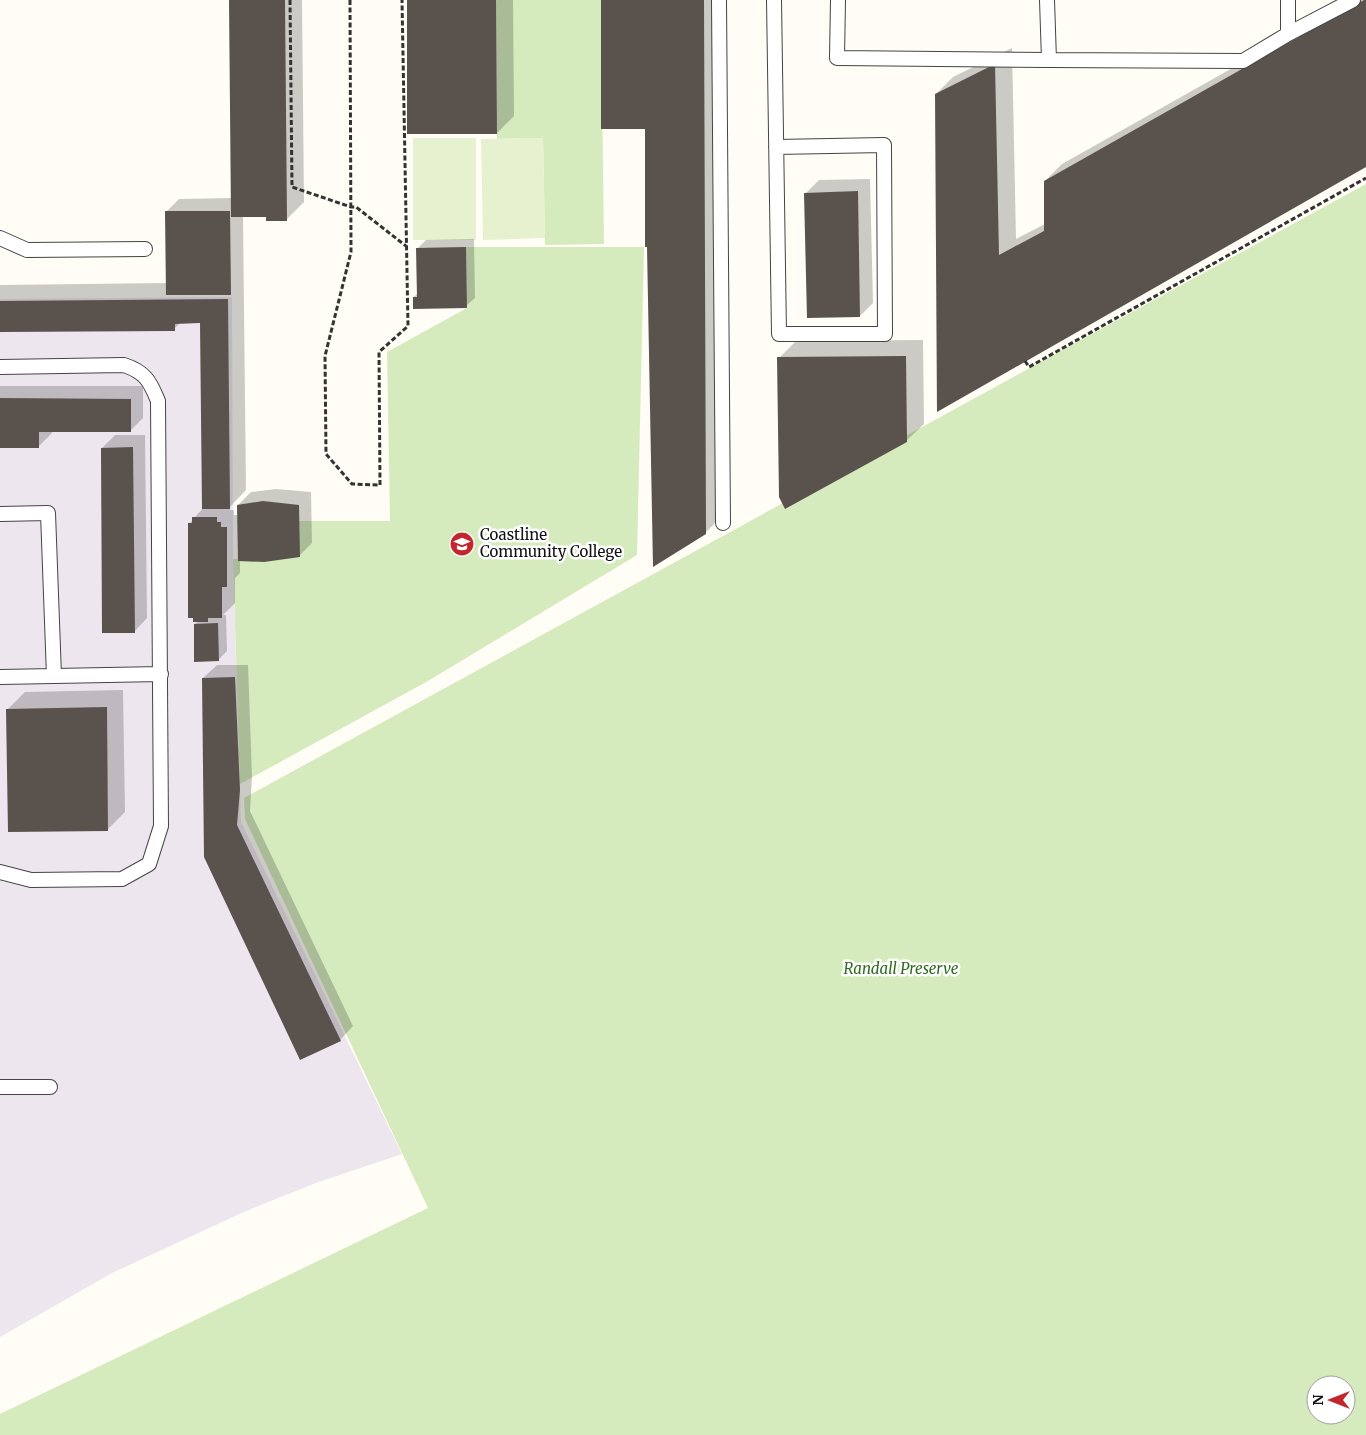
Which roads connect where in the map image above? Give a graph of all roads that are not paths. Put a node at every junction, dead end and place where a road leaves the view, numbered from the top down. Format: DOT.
graph roads {
  1 [pos="719,0"];
  2 [pos="774,0"];
  3 [pos="838,0"];
  4 [pos="1047,0"];
  5 [pos="1288,0"];
  6 [pos="1353,0"];
  7 [pos="1288,34"];
  8 [pos="1049,60"];
  9 [pos="776,148"];
  10 [pos="0,238"];
  11 [pos="146,249"];
  12 [pos="0,367"];
  13 [pos="0,514"];
  14 [pos="723,523"];
  15 [pos="161,674"];
  16 [pos="54,676"];
  17 [pos="0,677"];
  18 [pos="0,872"];
  19 [pos="0,1087"];
  20 [pos="50,1087"];
  1 -- 14 [label="lane"];
  2 -- 9 [label="lane"];
  3 -- 8 [label="lane"];
  4 -- 8 [label="lane"];
  5 -- 7 [label="lane"];
  6 -- 7 [label="lane"];
  7 -- 8 [label="lane"];
  9 -- 9 [label="lane"];
  10 -- 11 [label="lane"];
  12 -- 15 [label="lane"];
  13 -- 16 [label="lane"];
  15 -- 16 [label="lane"];
  15 -- 18 [label="lane"];
  16 -- 17 [label="lane"];
  19 -- 20 [label="lane"];
}
